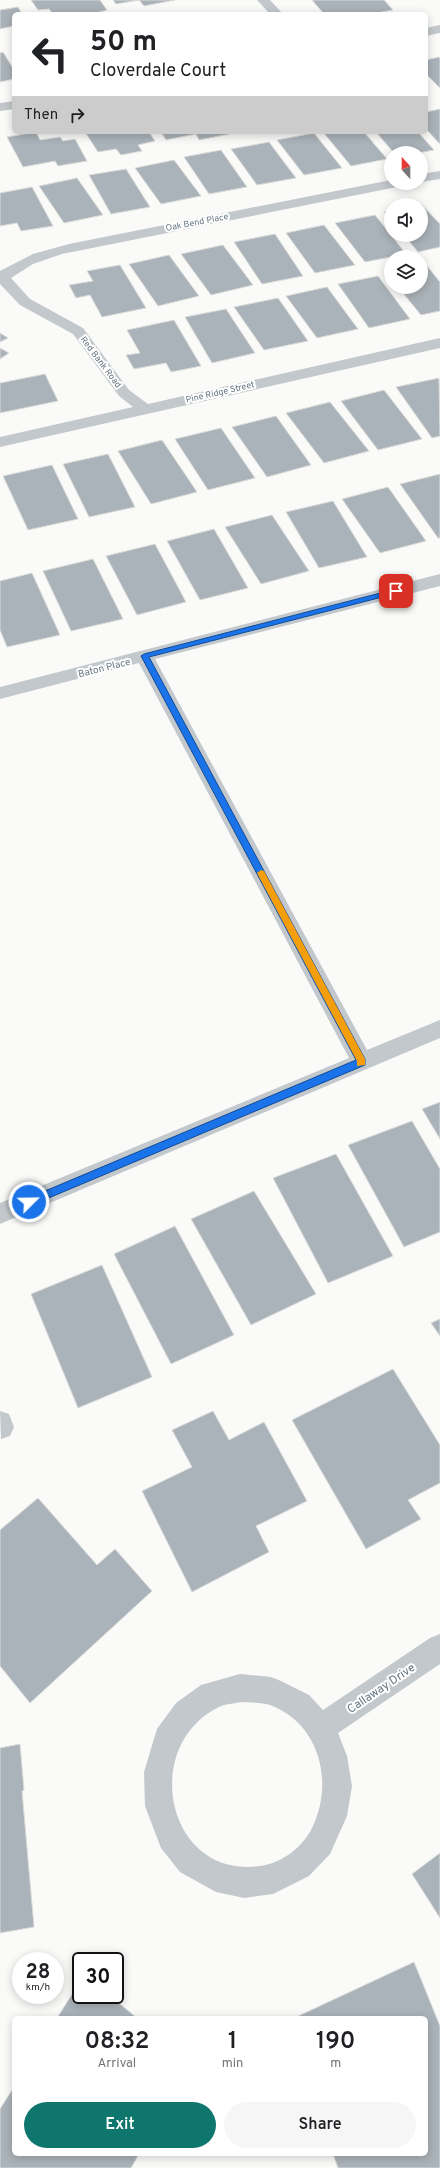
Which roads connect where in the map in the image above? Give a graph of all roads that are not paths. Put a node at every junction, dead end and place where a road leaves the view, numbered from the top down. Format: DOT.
graph roads {
  1 [pos="263,0"];
  2 [pos="275,12"];
  3 [pos="440,29"];
  4 [pos="428,32"];
  5 [pos="12,105"];
  6 [pos="0,108"];
  7 [pos="440,174"];
  8 [pos="428,177"];
  9 [pos="384,186"];
  10 [pos="1,277"];
  11 [pos="440,343"];
  12 [pos="145,409"];
  13 [pos="0,442"];
  14 [pos="440,580"];
  15 [pos="144,656"];
  16 [pos="0,693"];
  17 [pos="440,1029"];
  18 [pos="362,1062"];
  19 [pos="0,1214"];
  20 [pos="440,1648"];
  21 [pos="321,1728"];
  1 -- 2 [label="street"];
  3 -- 4 [label="street"];
  5 -- 6 [label="street"];
  7 -- 8 [label="street"];
  9 -- 10 [label="street, Oak Bend Place"];
  10 -- 12 [label="street, Red Bank Road"];
  11 -- 12 [label="street, Pine Ridge Street"];
  12 -- 13 [label="street, Pine Ridge Street"];
  14 -- 15 [label="street, Baton Place"];
  15 -- 16 [label="street, Baton Place"];
  15 -- 18 [label="street"];
  17 -- 18 [label="street"];
  18 -- 19 [label="street"];
  20 -- 21 [label="street, Callaway Drive"];
  21 -- 21 [label="street"];
}
